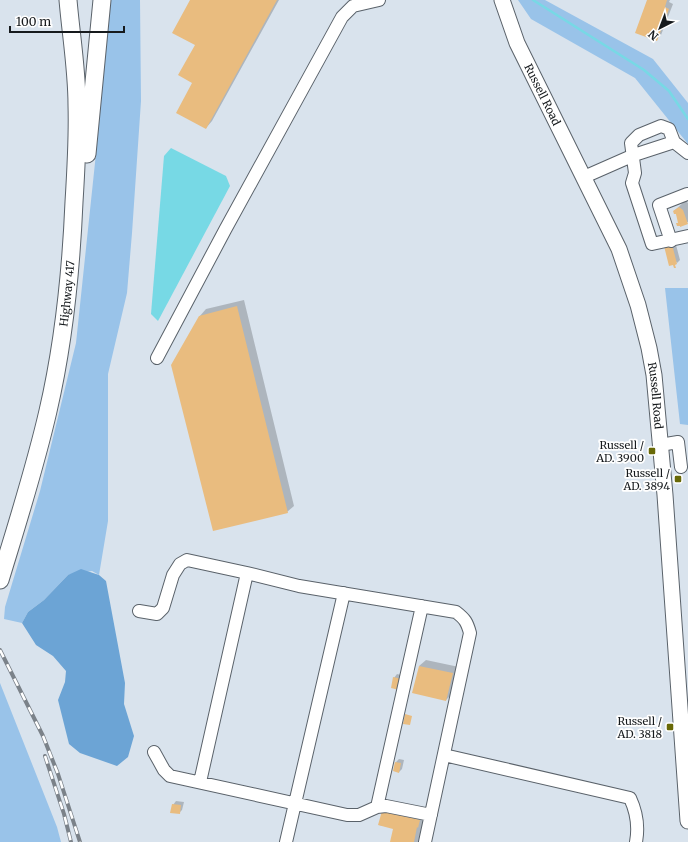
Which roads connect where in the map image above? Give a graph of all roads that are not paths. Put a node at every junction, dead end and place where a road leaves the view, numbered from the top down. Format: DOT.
graph roads {
  1 [pos="68,0"];
  2 [pos="102,0"];
  3 [pos="379,0"];
  4 [pos="502,0"];
  5 [pos="674,142"];
  6 [pos="688,153"];
  7 [pos="634,155"];
  8 [pos="584,177"];
  9 [pos="688,195"];
  10 [pos="688,236"];
  11 [pos="671,241"];
  12 [pos="66,313"];
  13 [pos="157,358"];
  14 [pos="683,442"];
  15 [pos="660,445"];
  16 [pos="685,467"];
  17 [pos="662,469"];
  18 [pos="247,573"];
  19 [pos="0,580"];
  20 [pos="344,593"];
  21 [pos="422,606"];
  22 [pos="139,611"];
  23 [pos="684,701"];
  24 [pos="154,752"];
  25 [pos="444,754"];
  26 [pos="200,782"];
  27 [pos="687,784"];
  28 [pos="294,804"];
  29 [pos="377,807"];
  30 [pos="432,810"];
  31 [pos="688,821"];
  32 [pos="286,842"];
  33 [pos="425,842"];
  34 [pos="636,842"];
  1 -- 12 [label="highway, Highway 417"];
  2 -- 12 [label="highway"];
  3 -- 13 [label="lane"];
  4 -- 8 [label="main road, Russell Road"];
  5 -- 6 [label="lane"];
  5 -- 7 [label="lane"];
  5 -- 7 [label="lane"];
  7 -- 8 [label="lane"];
  7 -- 11 [label="lane"];
  8 -- 15 [label="main road, Russell Road"];
  9 -- 11 [label="lane"];
  10 -- 11 [label="lane"];
  12 -- 19 [label="highway, Highway 417"];
  14 -- 15 [label="lane"];
  14 -- 16 [label="lane"];
  15 -- 17 [label="main road, Russell Road"];
  16 -- 17 [label="lane"];
  17 -- 23 [label="main road, Russell Road"];
  18 -- 20 [label="lane"];
  18 -- 22 [label="lane"];
  18 -- 26 [label="lane"];
  20 -- 21 [label="lane"];
  20 -- 28 [label="lane"];
  21 -- 25 [label="lane"];
  21 -- 29 [label="lane"];
  23 -- 27 [label="main road, Russell Road"];
  24 -- 26 [label="lane"];
  25 -- 30 [label="lane"];
  25 -- 34 [label="lane"];
  26 -- 28 [label="lane"];
  27 -- 31 [label="main road, Russell Road"];
  28 -- 29 [label="lane"];
  28 -- 32 [label="lane"];
  29 -- 30 [label="lane"];
  30 -- 33 [label="lane"];
}
